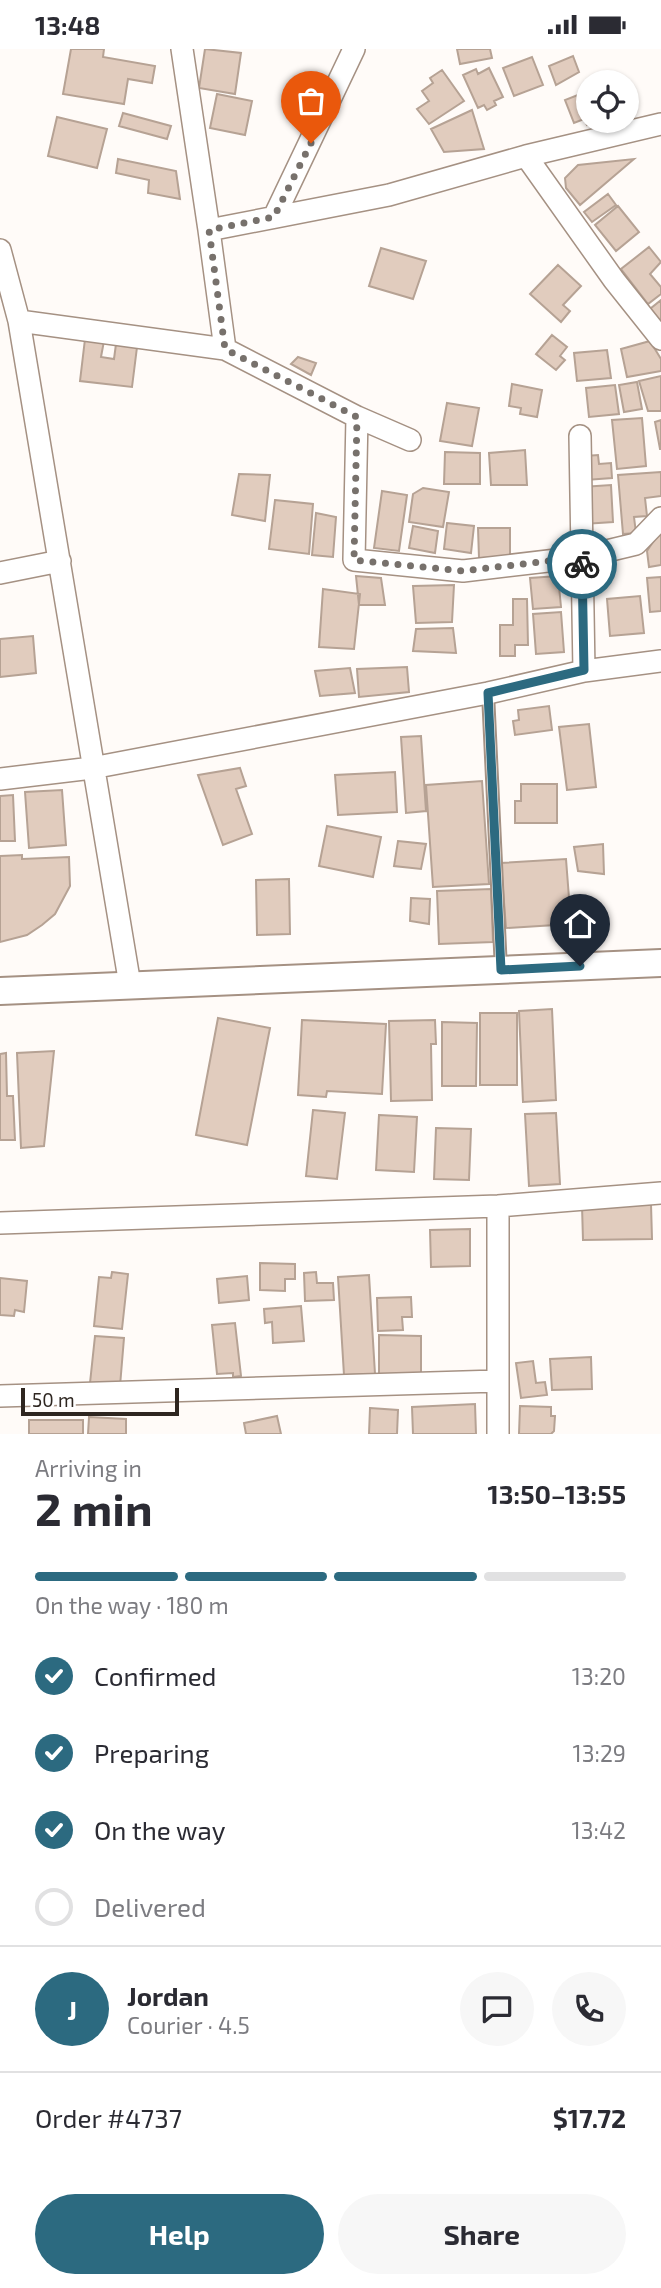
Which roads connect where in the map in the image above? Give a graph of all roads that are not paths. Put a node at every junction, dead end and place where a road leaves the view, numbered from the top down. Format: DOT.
graph roads {
  1 [pos="182,49"];
  2 [pos="356,51"];
  3 [pos="661,124"];
  4 [pos="526,156"];
  5 [pos="274,217"];
  6 [pos="209,230"];
  7 [pos="0,250"];
  8 [pos="19,321"];
  9 [pos="661,339"];
  10 [pos="225,349"];
  11 [pos="357,417"];
  12 [pos="580,436"];
  13 [pos="410,440"];
  14 [pos="661,519"];
  15 [pos="582,557"];
  16 [pos="60,561"];
  17 [pos="0,573"];
  18 [pos="661,661"];
  19 [pos="584,670"];
  20 [pos="488,693"];
  21 [pos="92,768"];
  22 [pos="0,779"];
  23 [pos="660,969"];
  24 [pos="501,970"];
  25 [pos="130,985"];
  26 [pos="0,991"];
  27 [pos="661,1193"];
  28 [pos="498,1206"];
  29 [pos="0,1223"];
  30 [pos="496,1381"];
  31 [pos="0,1396"];
  32 [pos="498,1434"];
  1 -- 6 [label="street"];
  2 -- 5 [label="street"];
  3 -- 4 [label="street"];
  4 -- 5 [label="street"];
  4 -- 9 [label="street"];
  5 -- 6 [label="street"];
  6 -- 10 [label="street"];
  7 -- 8 [label="street"];
  8 -- 10 [label="street"];
  8 -- 16 [label="street"];
  10 -- 11 [label="street"];
  11 -- 13 [label="street"];
  11 -- 15 [label="street"];
  12 -- 15 [label="street"];
  14 -- 15 [label="street"];
  15 -- 19 [label="street"];
  16 -- 17 [label="street"];
  16 -- 21 [label="street"];
  18 -- 19 [label="street"];
  19 -- 20 [label="street"];
  20 -- 21 [label="street"];
  20 -- 24 [label="lane"];
  21 -- 22 [label="street"];
  21 -- 25 [label="street"];
  23 -- 24 [label="street"];
  24 -- 25 [label="street"];
  25 -- 26 [label="street"];
  27 -- 28 [label="street"];
  28 -- 29 [label="street"];
  28 -- 30 [label="street"];
  30 -- 31 [label="street"];
  30 -- 32 [label="street"];
}
